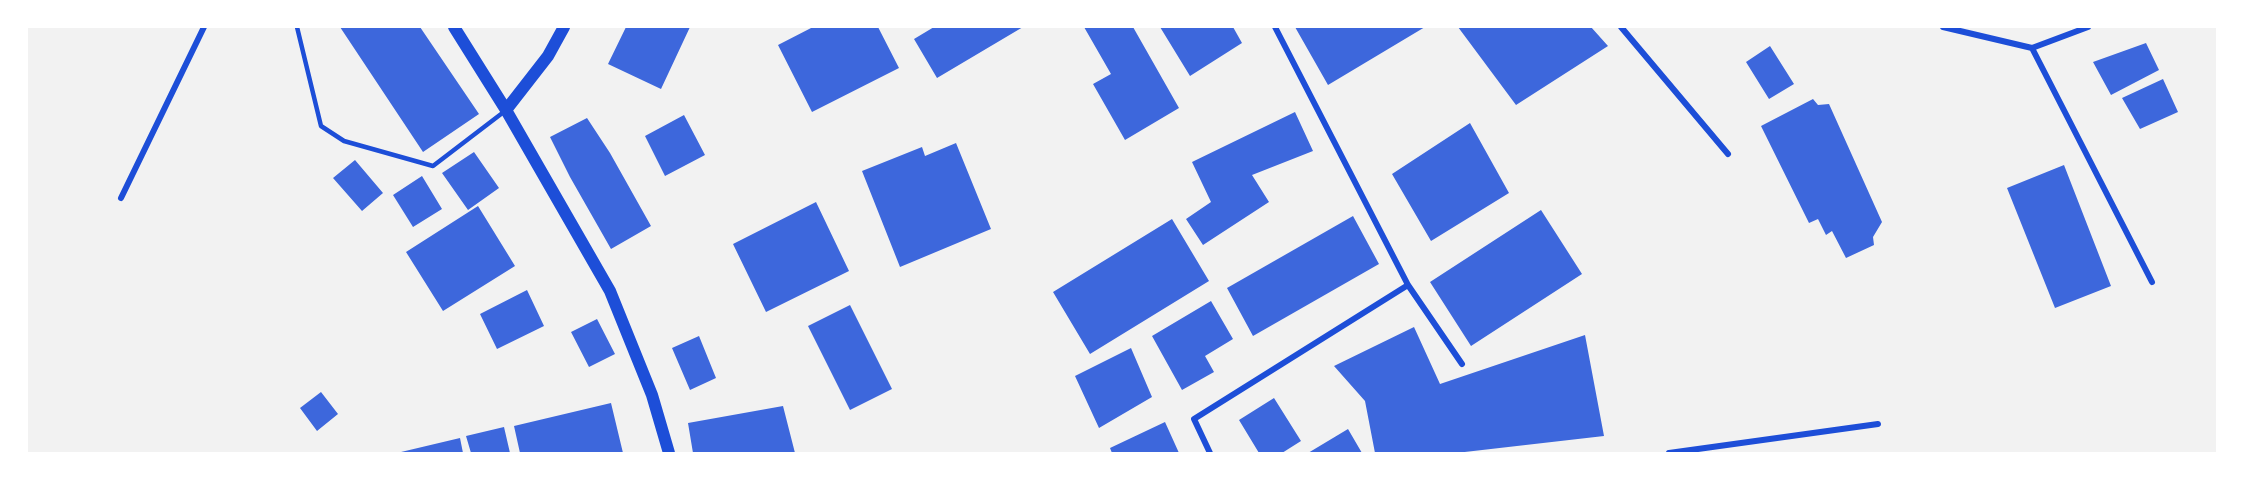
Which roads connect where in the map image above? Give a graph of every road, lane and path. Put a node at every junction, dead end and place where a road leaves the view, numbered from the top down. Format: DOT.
graph roads {
  1 [pos="204,27"];
  2 [pos="297,27"];
  3 [pos="454,27"];
  4 [pos="564,27"];
  5 [pos="1275,27"];
  6 [pos="1621,27"];
  7 [pos="1943,27"];
  8 [pos="2088,27"];
  9 [pos="2032,48"];
  10 [pos="506,110"];
  11 [pos="1728,154"];
  12 [pos="121,198"];
  13 [pos="2152,282"];
  14 [pos="1408,285"];
  15 [pos="1462,364"];
  16 [pos="1878,424"];
  17 [pos="669,453"];
  18 [pos="1210,453"];
  19 [pos="1669,453"];
  1 -- 12 [label="street"];
  2 -- 10 [label="lane"];
  3 -- 10 [label="main road"];
  4 -- 10 [label="main road"];
  5 -- 14 [label="street"];
  6 -- 11 [label="street"];
  7 -- 9 [label="street"];
  8 -- 9 [label="street"];
  9 -- 13 [label="street"];
  10 -- 17 [label="main road"];
  14 -- 15 [label="street"];
  14 -- 18 [label="street"];
  16 -- 19 [label="street"];
}
